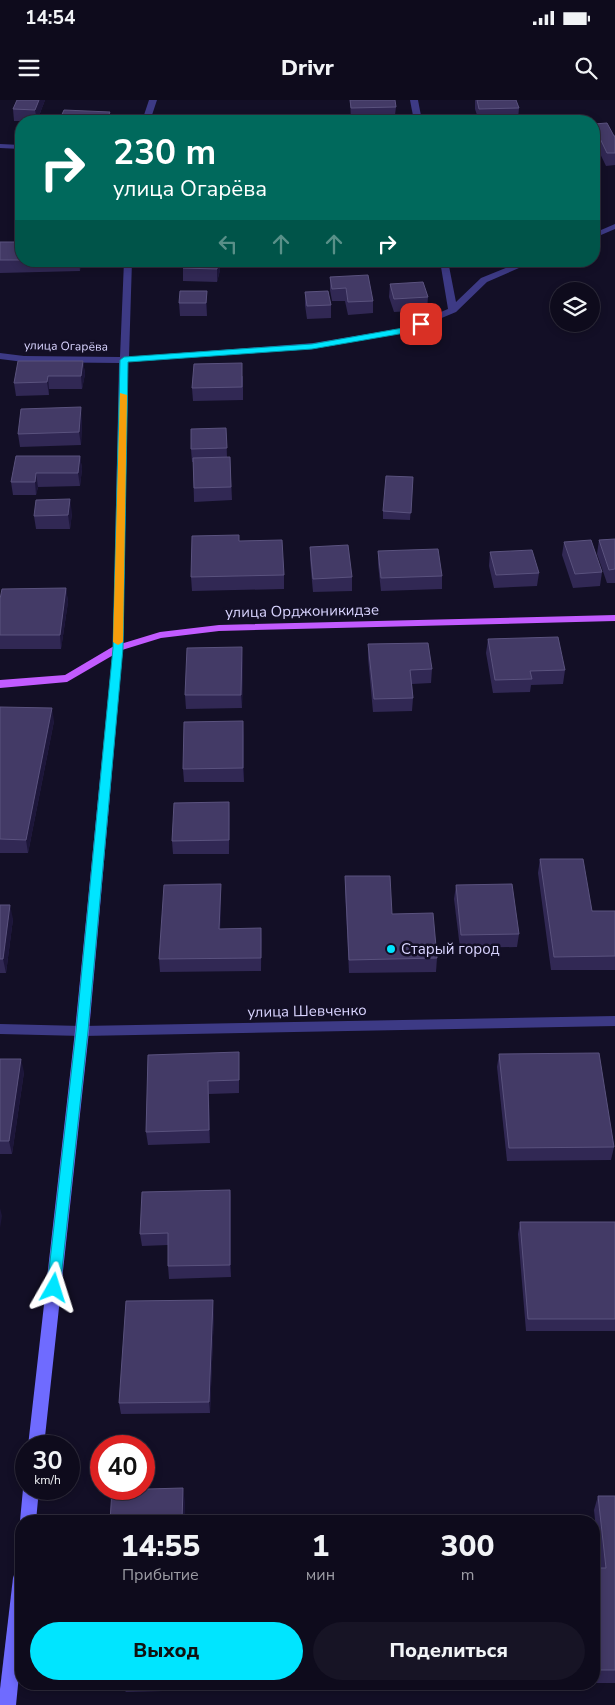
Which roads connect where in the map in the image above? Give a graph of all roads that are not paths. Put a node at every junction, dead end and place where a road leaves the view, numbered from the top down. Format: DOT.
graph roads {
  1 [pos="153,100"];
  2 [pos="414,100"];
  3 [pos="148,115"];
  4 [pos="417,115"];
  5 [pos="0,146"];
  6 [pos="15,147"];
  7 [pos="615,226"];
  8 [pos="600,233"];
  9 [pos="128,267"];
  10 [pos="445,267"];
  11 [pos="516,267"];
  12 [pos="453,310"];
  13 [pos="0,356"];
  14 [pos="124,360"];
  15 [pos="615,618"];
  16 [pos="118,648"];
  17 [pos="0,684"];
  18 [pos="615,1022"];
  19 [pos="0,1029"];
  20 [pos="82,1031"];
  21 [pos="37,1435"];
  22 [pos="30,1500"];
  23 [pos="29,1515"];
  24 [pos="15,1632"];
  25 [pos="7,1705"];
  1 -- 3 [label="street"];
  2 -- 4 [label="street"];
  5 -- 6 [label="street"];
  7 -- 8 [label="street"];
  9 -- 14 [label="street"];
  10 -- 12 [label="street"];
  11 -- 12 [label="street, улица Огарёва"];
  12 -- 14 [label="street, улица Огарёва"];
  13 -- 14 [label="street, улица Огарёва"];
  14 -- 16 [label="street"];
  15 -- 16 [label="main road, улица Орджоникидзе"];
  16 -- 17 [label="main road, улица Орджоникидзе"];
  16 -- 20 [label="street"];
  18 -- 20 [label="street, улица Шевченко"];
  19 -- 20 [label="street, улица Шевченко"];
  20 -- 21 [label="street"];
  22 -- 23 [label="street"];
  24 -- 25 [label="street"];
}
